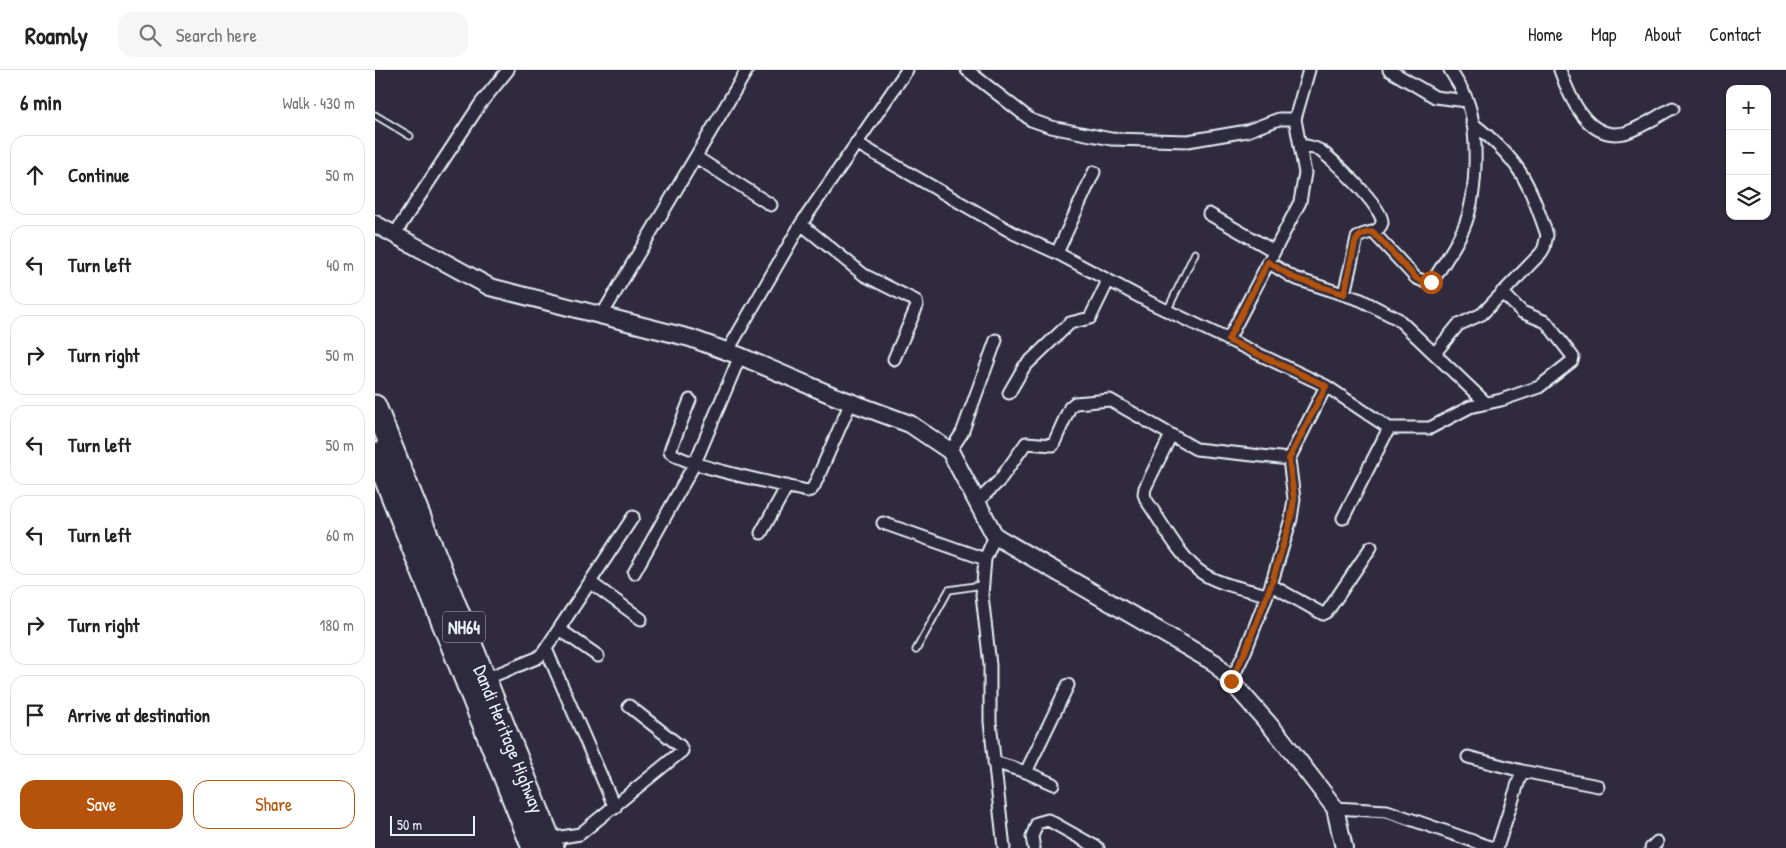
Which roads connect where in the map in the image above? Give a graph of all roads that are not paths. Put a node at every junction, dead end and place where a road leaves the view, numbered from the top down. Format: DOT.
graph roads {
  1 [pos="508,70"];
  2 [pos="747,70"];
  3 [pos="907,70"];
  4 [pos="967,70"];
  5 [pos="1309,70"];
  6 [pos="1389,70"];
  7 [pos="1450,70"];
  8 [pos="1559,70"];
  9 [pos="1467,101"];
  10 [pos="1673,108"];
  11 [pos="375,115"];
  12 [pos="1295,119"];
  13 [pos="1472,123"];
  14 [pos="410,136"];
  15 [pos="856,143"];
  16 [pos="1300,145"];
  17 [pos="695,157"];
  18 [pos="1094,172"];
  19 [pos="771,206"];
  20 [pos="1209,214"];
  21 [pos="375,224"];
  22 [pos="801,224"];
  23 [pos="1373,232"];
  24 [pos="394,235"];
  25 [pos="1274,251"];
  26 [pos="1057,253"];
  27 [pos="1195,253"];
  28 [pos="1268,262"];
  29 [pos="1108,281"];
  30 [pos="1503,292"];
  31 [pos="1344,294"];
  32 [pos="1167,311"];
  33 [pos="602,315"];
  34 [pos="996,340"];
  35 [pos="1228,340"];
  36 [pos="1435,353"];
  37 [pos="734,354"];
  38 [pos="894,359"];
  39 [pos="1326,386"];
  40 [pos="1009,393"];
  41 [pos="690,400"];
  42 [pos="851,402"];
  43 [pos="1486,403"];
  44 [pos="375,406"];
  45 [pos="1389,428"];
  46 [pos="1171,435"];
  47 [pos="949,451"];
  48 [pos="375,453"];
  49 [pos="1289,459"];
  50 [pos="695,463"];
  51 [pos="787,486"];
  52 [pos="977,502"];
  53 [pos="633,517"];
  54 [pos="1343,518"];
  55 [pos="883,523"];
  56 [pos="761,533"];
  57 [pos="995,536"];
  58 [pos="1371,547"];
  59 [pos="985,559"];
  60 [pos="634,574"];
  61 [pos="590,582"];
  62 [pos="983,586"];
  63 [pos="1269,590"];
  64 [pos="641,619"];
  65 [pos="559,629"];
  66 [pos="546,649"];
  67 [pos="916,650"];
  68 [pos="599,656"];
  69 [pos="485,679"];
  70 [pos="1231,681"];
  71 [pos="1068,686"];
  72 [pos="629,706"];
  73 [pos="1468,757"];
  74 [pos="994,762"];
  75 [pos="1522,771"];
  76 [pos="1026,772"];
  77 [pos="1053,784"];
  78 [pos="1598,786"];
  79 [pos="615,808"];
  80 [pos="1335,808"];
  81 [pos="1467,838"];
  82 [pos="545,845"];
  83 [pos="1004,848"];
  84 [pos="1034,848"];
  85 [pos="1098,848"];
  86 [pos="1344,848"];
  87 [pos="1460,848"];
  88 [pos="1493,848"];
  89 [pos="1497,848"];
  1 -- 24 [label="street"];
  2 -- 17 [label="street"];
  3 -- 15 [label="street"];
  4 -- 12 [label="street"];
  5 -- 12 [label="street"];
  6 -- 9 [label="street"];
  7 -- 9 [label="street"];
  8 -- 10 [label="street"];
  9 -- 13 [label="street"];
  11 -- 14 [label="lane"];
  12 -- 16 [label="street"];
  13 -- 23 [label="street"];
  13 -- 30 [label="street"];
  15 -- 22 [label="street"];
  15 -- 26 [label="street"];
  16 -- 23 [label="street"];
  16 -- 25 [label="street"];
  17 -- 19 [label="street"];
  17 -- 33 [label="street"];
  18 -- 26 [label="street"];
  20 -- 25 [label="street"];
  21 -- 24 [label="street"];
  22 -- 37 [label="street"];
  22 -- 38 [label="street"];
  23 -- 31 [label="street"];
  24 -- 33 [label="street"];
  25 -- 28 [label="street"];
  26 -- 29 [label="street"];
  27 -- 32 [label="lane"];
  28 -- 31 [label="street"];
  28 -- 35 [label="street"];
  29 -- 32 [label="street"];
  29 -- 40 [label="street"];
  30 -- 36 [label="street"];
  30 -- 43 [label="street"];
  31 -- 36 [label="street"];
  32 -- 35 [label="street"];
  33 -- 37 [label="street"];
  34 -- 47 [label="street"];
  35 -- 39 [label="street"];
  36 -- 43 [label="street"];
  37 -- 42 [label="street"];
  37 -- 50 [label="street"];
  39 -- 45 [label="street"];
  39 -- 49 [label="street"];
  41 -- 50 [label="street"];
  42 -- 47 [label="street"];
  42 -- 51 [label="street"];
  43 -- 45 [label="street"];
  44 -- 69 [label="highway, Dandi Heritage Highway / NH64"];
  45 -- 54 [label="street"];
  46 -- 49 [label="street"];
  46 -- 52 [label="street"];
  46 -- 63 [label="street"];
  47 -- 52 [label="street"];
  48 -- 82 [label="highway, Dandi Heritage Highway / NH64"];
  49 -- 63 [label="street"];
  50 -- 51 [label="street"];
  50 -- 60 [label="street"];
  51 -- 56 [label="street"];
  52 -- 57 [label="street"];
  53 -- 61 [label="street"];
  55 -- 59 [label="street"];
  57 -- 59 [label="street"];
  57 -- 70 [label="street"];
  58 -- 63 [label="street"];
  59 -- 62 [label="street"];
  61 -- 64 [label="street"];
  61 -- 65 [label="street"];
  62 -- 67 [label="lane"];
  62 -- 74 [label="street"];
  63 -- 70 [label="street"];
  65 -- 66 [label="street"];
  65 -- 68 [label="street"];
  66 -- 69 [label="street"];
  66 -- 79 [label="street"];
  69 -- 82 [label="highway, Dandi Heritage Highway / NH64"];
  70 -- 80 [label="street"];
  71 -- 76 [label="street"];
  72 -- 79 [label="street"];
  73 -- 75 [label="street"];
  74 -- 76 [label="street"];
  74 -- 83 [label="street"];
  75 -- 78 [label="street"];
  75 -- 89 [label="street"];
  76 -- 77 [label="street"];
  79 -- 82 [label="street"];
  80 -- 81 [label="street"];
  80 -- 86 [label="street"];
  81 -- 87 [label="street"];
  81 -- 88 [label="street"];
  84 -- 85 [label="street"];
}
